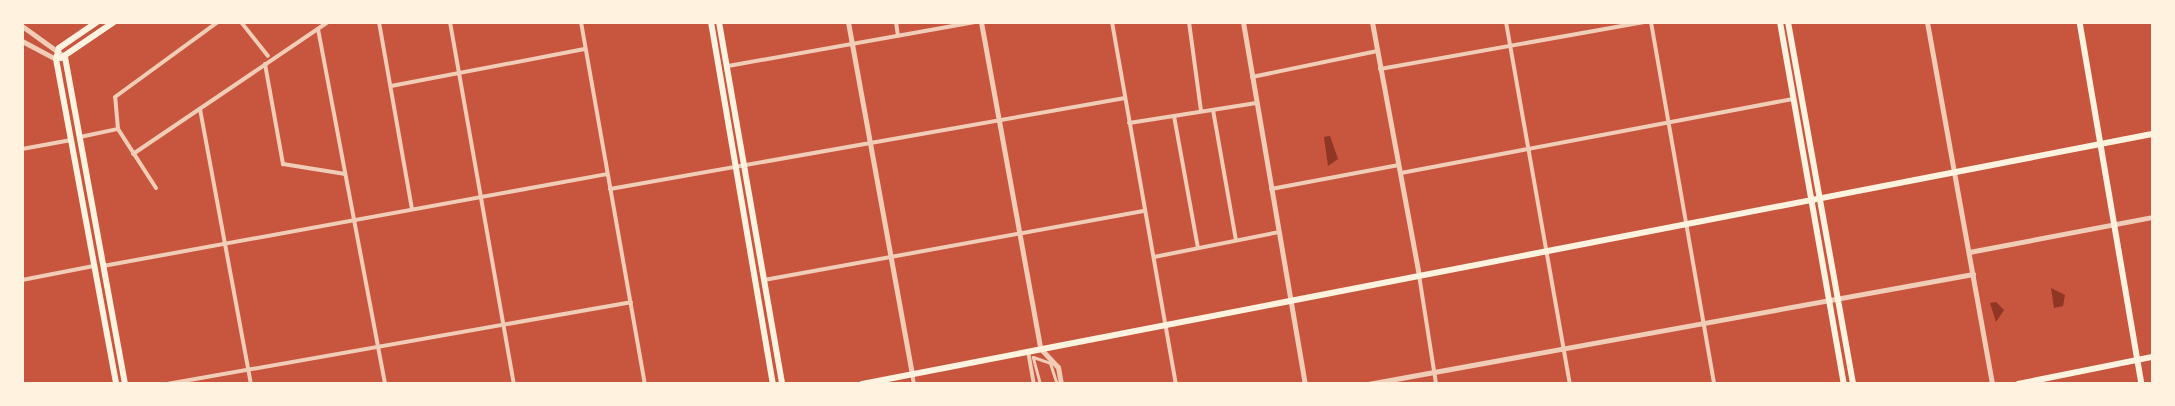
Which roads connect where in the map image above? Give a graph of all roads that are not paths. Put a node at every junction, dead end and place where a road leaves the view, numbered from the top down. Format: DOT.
graph roads {
  1 [pos="97,22"];
  2 [pos="114,22"];
  3 [pos="218,22"];
  4 [pos="241,22"];
  5 [pos="328,22"];
  6 [pos="380,22"];
  7 [pos="450,22"];
  8 [pos="580,22"];
  9 [pos="711,22"];
  10 [pos="719,22"];
  11 [pos="848,22"];
  12 [pos="896,22"];
  13 [pos="975,22"];
  14 [pos="981,22"];
  15 [pos="1112,22"];
  16 [pos="1189,22"];
  17 [pos="1242,22"];
  18 [pos="1372,22"];
  19 [pos="1506,22"];
  20 [pos="1643,22"];
  21 [pos="1651,22"];
  22 [pos="1780,22"];
  23 [pos="1788,22"];
  24 [pos="1927,22"];
  25 [pos="2080,22"];
  26 [pos="22,26"];
  27 [pos="318,29"];
  28 [pos="898,36"];
  29 [pos="22,41"];
  30 [pos="852,44"];
  31 [pos="1510,47"];
  32 [pos="59,48"];
  33 [pos="585,49"];
  34 [pos="1377,51"];
  35 [pos="65,56"];
  36 [pos="268,56"];
  37 [pos="56,59"];
  38 [pos="266,64"];
  39 [pos="728,66"];
  40 [pos="1380,69"];
  41 [pos="459,73"];
  42 [pos="1252,77"];
  43 [pos="392,86"];
  44 [pos="1125,98"];
  45 [pos="1794,99"];
  46 [pos="1256,103"];
  47 [pos="200,109"];
  48 [pos="1213,110"];
  49 [pos="1201,112"];
  50 [pos="1174,116"];
  51 [pos="998,121"];
  52 [pos="1129,123"];
  53 [pos="1670,123"];
  54 [pos="118,129"];
  55 [pos="2152,134"];
  56 [pos="80,136"];
  57 [pos="71,140"];
  58 [pos="871,144"];
  59 [pos="2100,144"];
  60 [pos="22,149"];
  61 [pos="1530,150"];
  62 [pos="133,154"];
  63 [pos="1400,165"];
  64 [pos="744,166"];
  65 [pos="735,167"];
  66 [pos="1955,172"];
  67 [pos="1401,173"];
  68 [pos="345,174"];
  69 [pos="607,174"];
  70 [pos="156,188"];
  71 [pos="610,189"];
  72 [pos="1271,189"];
  73 [pos="482,196"];
  74 [pos="1820,198"];
  75 [pos="1810,200"];
  76 [pos="412,209"];
  77 [pos="1145,211"];
  78 [pos="2152,217"];
  79 [pos="354,220"];
  80 [pos="2115,224"];
  81 [pos="1687,225"];
  82 [pos="1279,232"];
  83 [pos="1018,236"];
  84 [pos="1236,240"];
  85 [pos="226,245"];
  86 [pos="1198,248"];
  87 [pos="1547,251"];
  88 [pos="1969,252"];
  89 [pos="892,257"];
  90 [pos="1154,257"];
  91 [pos="94,266"];
  92 [pos="103,266"];
  93 [pos="1973,274"];
  94 [pos="1419,276"];
  95 [pos="22,280"];
  96 [pos="763,280"];
  97 [pos="1839,298"];
  98 [pos="1291,299"];
  99 [pos="1829,300"];
  100 [pos="632,302"];
  101 [pos="503,323"];
  102 [pos="1165,324"];
  103 [pos="1704,324"];
  104 [pos="378,345"];
  105 [pos="1040,348"];
  106 [pos="1564,349"];
  107 [pos="1028,351"];
  108 [pos="2152,357"];
  109 [pos="2138,360"];
  110 [pos="248,370"];
  111 [pos="912,372"];
  112 [pos="1434,372"];
  113 [pos="116,384"];
  114 [pos="125,384"];
  115 [pos="167,384"];
  116 [pos="251,384"];
  117 [pos="385,384"];
  118 [pos="514,384"];
  119 [pos="645,384"];
  120 [pos="773,384"];
  121 [pos="782,384"];
  122 [pos="862,384"];
  123 [pos="914,384"];
  124 [pos="1034,384"];
  125 [pos="1040,384"];
  126 [pos="1057,384"];
  127 [pos="1061,384"];
  128 [pos="1176,384"];
  129 [pos="1305,384"];
  130 [pos="1368,384"];
  131 [pos="1436,384"];
  132 [pos="1570,384"];
  133 [pos="1714,384"];
  134 [pos="1844,384"];
  135 [pos="1853,384"];
  136 [pos="1992,384"];
  137 [pos="2018,384"];
  138 [pos="2142,384"];
  1 -- 32 [label="main road"];
  2 -- 35 [label="main road"];
  3 -- 54 [label="street"];
  4 -- 36 [label="street"];
  5 -- 27 [label="street"];
  6 -- 43 [label="street"];
  7 -- 41 [label="street"];
  8 -- 33 [label="street"];
  9 -- 65 [label="main road"];
  10 -- 39 [label="main road"];
  11 -- 30 [label="street"];
  12 -- 28 [label="street"];
  13 -- 28 [label="street"];
  14 -- 51 [label="street"];
  15 -- 44 [label="street"];
  16 -- 49 [label="street"];
  17 -- 42 [label="street"];
  18 -- 34 [label="street"];
  19 -- 31 [label="street"];
  20 -- 31 [label="street"];
  21 -- 53 [label="street"];
  22 -- 45 [label="main road"];
  23 -- 74 [label="main road"];
  24 -- 66 [label="street"];
  25 -- 59 [label="main road"];
  26 -- 32 [label="street"];
  27 -- 38 [label="street"];
  27 -- 68 [label="street"];
  28 -- 30 [label="street"];
  29 -- 37 [label="street"];
  30 -- 39 [label="street"];
  30 -- 58 [label="street"];
  31 -- 40 [label="street"];
  31 -- 61 [label="street"];
  32 -- 35 [label="street"];
  32 -- 37 [label="main road"];
  33 -- 41 [label="street"];
  33 -- 69 [label="street"];
  34 -- 40 [label="street"];
  34 -- 42 [label="street"];
  35 -- 37 [label="main road"];
  35 -- 56 [label="main road"];
  37 -- 57 [label="main road"];
  38 -- 47 [label="street"];
  38 -- 68 [label="street"];
  39 -- 64 [label="main road"];
  40 -- 63 [label="street"];
  41 -- 43 [label="street"];
  41 -- 73 [label="street"];
  42 -- 46 [label="street"];
  43 -- 76 [label="street"];
  44 -- 51 [label="street"];
  44 -- 52 [label="street"];
  45 -- 53 [label="street"];
  45 -- 75 [label="main road"];
  46 -- 48 [label="street"];
  46 -- 72 [label="street"];
  47 -- 62 [label="street"];
  47 -- 85 [label="street"];
  48 -- 49 [label="street"];
  48 -- 84 [label="street"];
  49 -- 50 [label="street"];
  50 -- 52 [label="street"];
  50 -- 86 [label="street"];
  51 -- 58 [label="street"];
  51 -- 83 [label="street"];
  52 -- 77 [label="street"];
  53 -- 61 [label="street"];
  53 -- 81 [label="street"];
  54 -- 56 [label="street"];
  54 -- 62 [label="street"];
  55 -- 59 [label="main road"];
  56 -- 92 [label="main road"];
  57 -- 60 [label="street"];
  57 -- 91 [label="main road"];
  58 -- 64 [label="street"];
  58 -- 89 [label="street"];
  59 -- 66 [label="main road"];
  59 -- 80 [label="main road"];
  61 -- 67 [label="street"];
  61 -- 87 [label="street"];
  62 -- 70 [label="street"];
  63 -- 67 [label="street"];
  63 -- 72 [label="street"];
  64 -- 65 [label="street"];
  64 -- 96 [label="main road"];
  65 -- 71 [label="street"];
  65 -- 120 [label="main road"];
  66 -- 74 [label="main road"];
  66 -- 88 [label="street"];
  67 -- 94 [label="street"];
  68 -- 79 [label="street"];
  69 -- 71 [label="street"];
  69 -- 73 [label="street"];
  71 -- 100 [label="street"];
  72 -- 82 [label="street"];
  73 -- 76 [label="street"];
  73 -- 101 [label="street"];
  74 -- 75 [label="main road"];
  74 -- 97 [label="main road"];
  75 -- 81 [label="main road"];
  75 -- 99 [label="main road"];
  76 -- 79 [label="street"];
  77 -- 83 [label="street"];
  77 -- 90 [label="street"];
  78 -- 80 [label="street"];
  79 -- 85 [label="street"];
  79 -- 104 [label="street"];
  80 -- 88 [label="street"];
  80 -- 109 [label="main road"];
  81 -- 87 [label="main road"];
  81 -- 103 [label="street"];
  82 -- 84 [label="street"];
  82 -- 98 [label="street"];
  83 -- 89 [label="street"];
  83 -- 105 [label="street"];
  84 -- 86 [label="street"];
  85 -- 92 [label="street"];
  85 -- 110 [label="street"];
  86 -- 90 [label="street"];
  87 -- 94 [label="main road"];
  87 -- 106 [label="street"];
  88 -- 93 [label="street"];
  89 -- 96 [label="street"];
  89 -- 111 [label="street"];
  90 -- 102 [label="street"];
  91 -- 95 [label="street"];
  91 -- 113 [label="main road"];
  92 -- 114 [label="main road"];
  93 -- 97 [label="street"];
  93 -- 136 [label="street"];
  94 -- 98 [label="main road"];
  94 -- 112 [label="street"];
  96 -- 121 [label="main road"];
  97 -- 99 [label="street"];
  97 -- 135 [label="main road"];
  98 -- 102 [label="main road"];
  98 -- 129 [label="street"];
  99 -- 103 [label="street"];
  99 -- 134 [label="main road"];
  100 -- 101 [label="street"];
  100 -- 119 [label="street"];
  101 -- 104 [label="street"];
  101 -- 118 [label="street"];
  102 -- 105 [label="main road"];
  102 -- 128 [label="street"];
  103 -- 106 [label="street"];
  103 -- 133 [label="street"];
  104 -- 110 [label="street"];
  104 -- 117 [label="street"];
  105 -- 107 [label="main road"];
  105 -- 127 [label="street"];
  106 -- 112 [label="street"];
  106 -- 132 [label="street"];
  107 -- 111 [label="main road"];
  107 -- 124 [label="street"];
  108 -- 109 [label="main road"];
  109 -- 137 [label="main road"];
  109 -- 138 [label="main road"];
  110 -- 115 [label="street"];
  110 -- 116 [label="street"];
  111 -- 122 [label="main road"];
  111 -- 123 [label="street"];
  112 -- 130 [label="street"];
  112 -- 131 [label="street"];
  125 -- 126 [label="street"];
}
